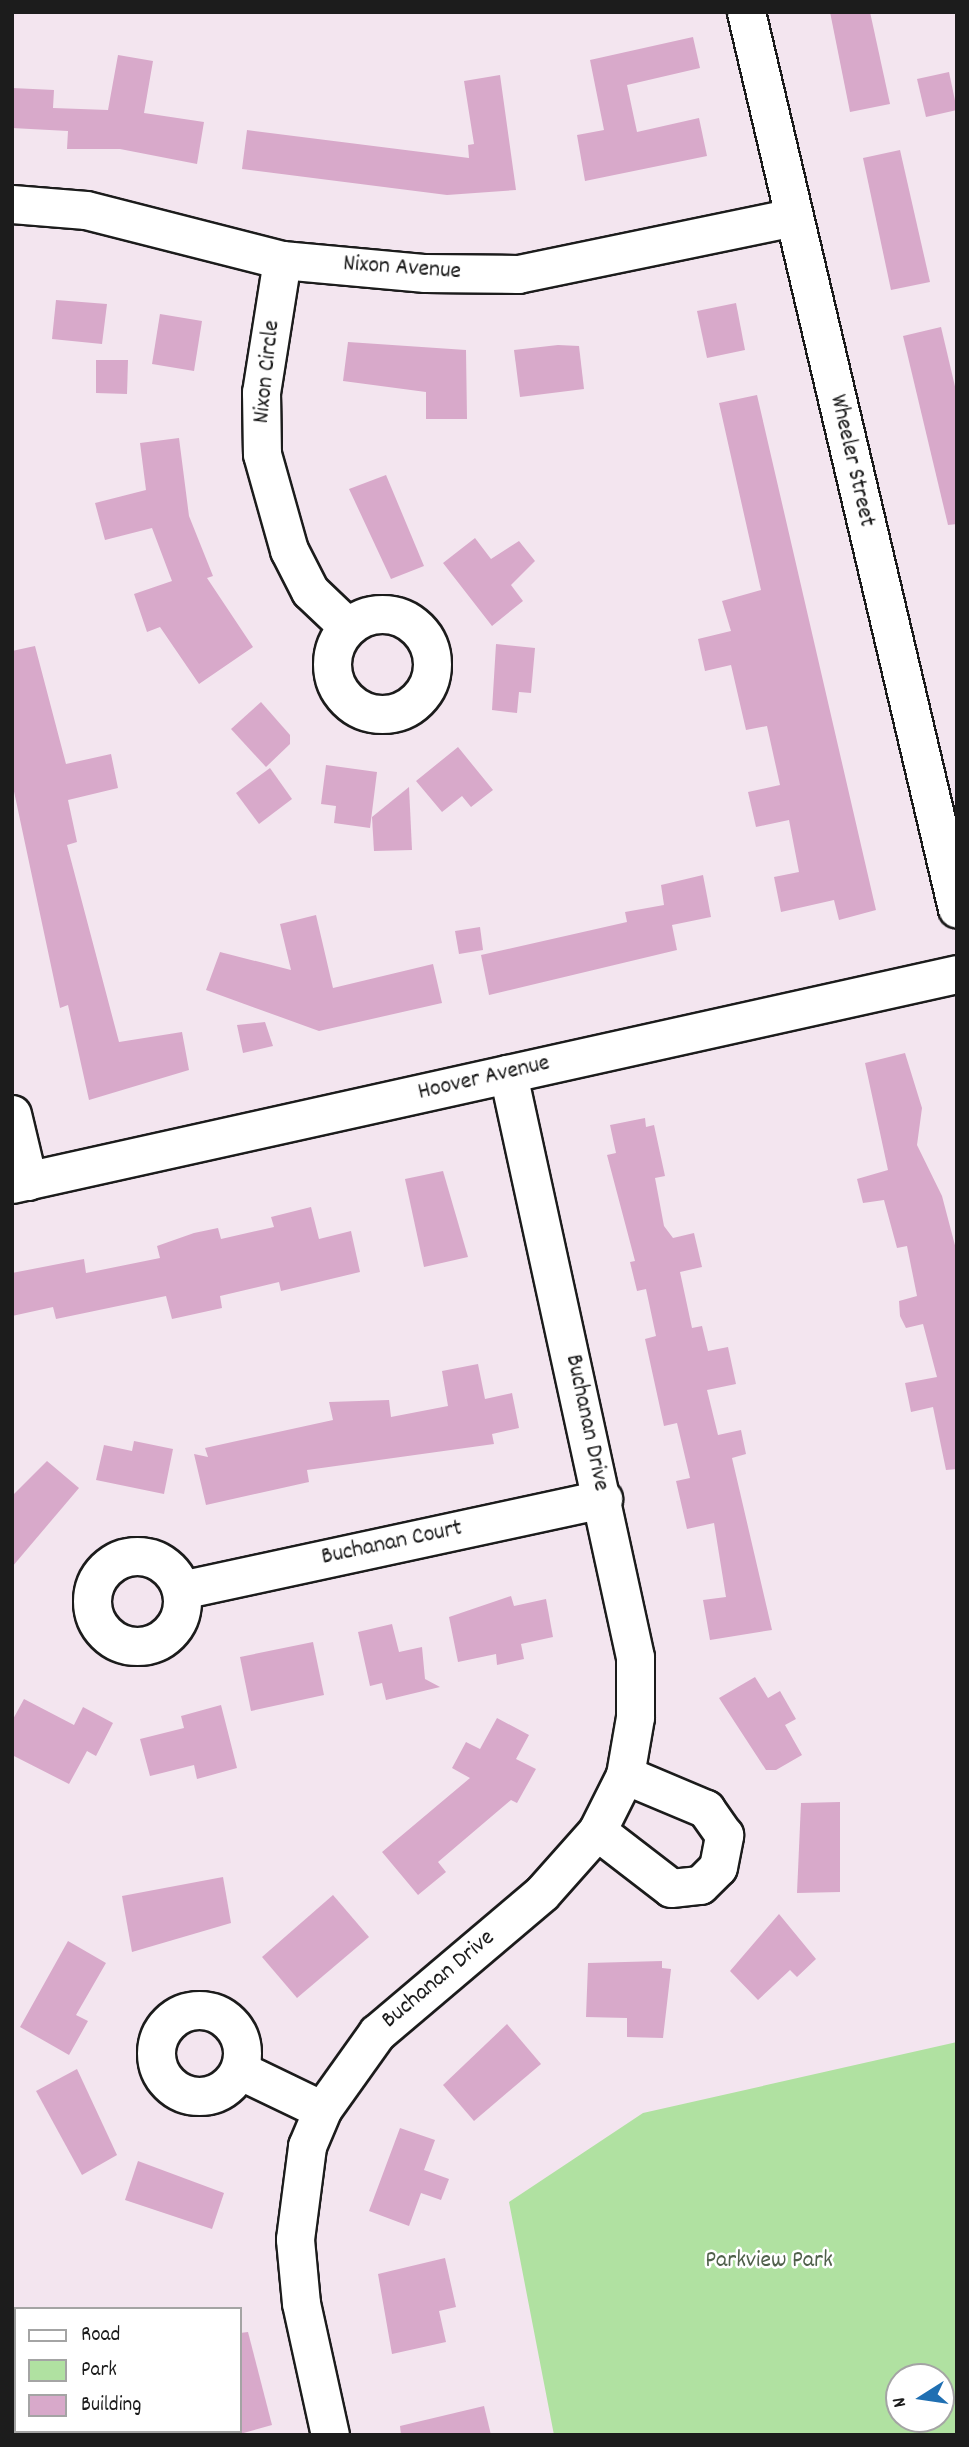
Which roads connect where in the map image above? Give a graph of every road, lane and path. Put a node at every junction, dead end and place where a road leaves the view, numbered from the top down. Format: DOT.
graph roads {
  1 [pos="746,12"];
  2 [pos="12,204"];
  3 [pos="793,217"];
  4 [pos="282,260"];
  5 [pos="348,627"];
  6 [pos="957,909"];
  7 [pos="957,974"];
  8 [pos="508,1074"];
  9 [pos="12,1114"];
  10 [pos="20,1182"];
  11 [pos="603,1499"];
  12 [pos="181,1590"];
  13 [pos="625,1775"];
  14 [pos="597,1831"];
  15 [pos="239,2070"];
  16 [pos="322,2110"];
  17 [pos="330,2435"];
  1 -- 3 [label="street, Wheeler Street"];
  2 -- 4 [label="street, Nixon Avenue"];
  3 -- 4 [label="street, Nixon Avenue"];
  3 -- 6 [label="street, Wheeler Street"];
  4 -- 5 [label="street, Nixon Circle"];
  7 -- 8 [label="street, Hoover Avenue"];
  8 -- 10 [label="street, Hoover Avenue"];
  8 -- 11 [label="street, Buchanan Drive"];
  9 -- 10 [label="street"];
  11 -- 12 [label="street, Buchanan Court"];
  11 -- 13 [label="street, Buchanan Drive"];
  13 -- 14 [label="street, Buchanan Drive"];
  13 -- 14 [label="street"];
  14 -- 16 [label="street, Buchanan Drive"];
  15 -- 16 [label="street"];
  16 -- 17 [label="street, Buchanan Drive"];
}
